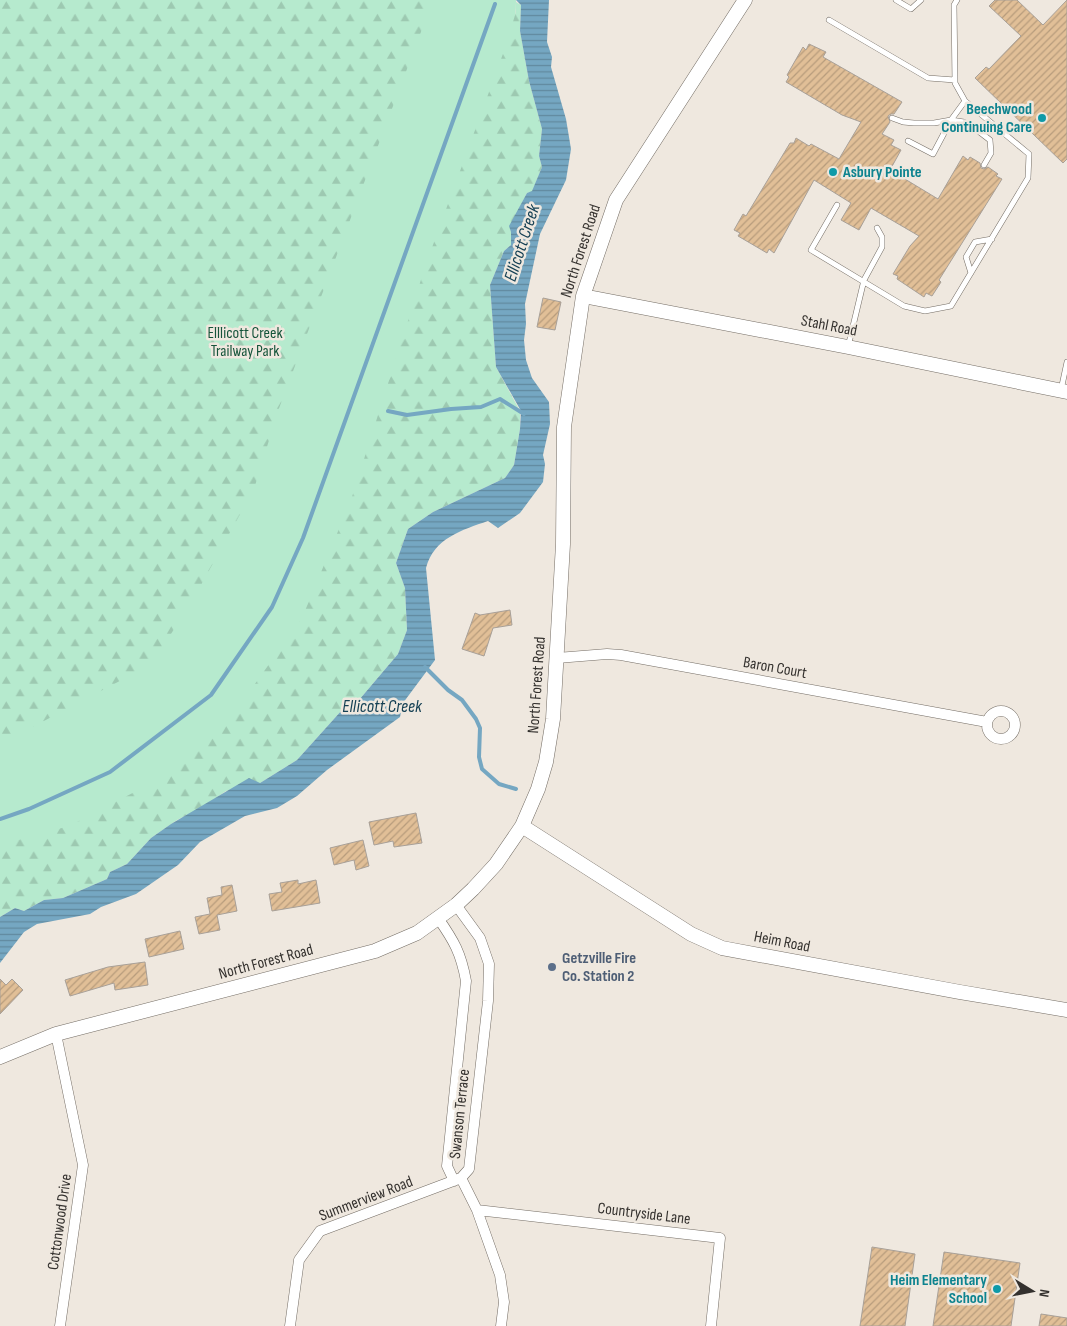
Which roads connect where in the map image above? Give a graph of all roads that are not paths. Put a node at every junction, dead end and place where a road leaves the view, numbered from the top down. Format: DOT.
graph roads {
  1 [pos="745,0"];
  2 [pos="896,0"];
  3 [pos="920,0"];
  4 [pos="957,0"];
  5 [pos="829,20"];
  6 [pos="955,80"];
  7 [pos="966,101"];
  8 [pos="892,118"];
  9 [pos="951,120"];
  10 [pos="908,141"];
  11 [pos="984,165"];
  12 [pos="837,206"];
  13 [pos="877,228"];
  14 [pos="992,239"];
  15 [pos="971,273"];
  16 [pos="864,280"];
  17 [pos="583,296"];
  18 [pos="848,347"];
  19 [pos="1067,362"];
  20 [pos="1064,392"];
  21 [pos="557,658"];
  22 [pos="987,722"];
  23 [pos="522,826"];
  24 [pos="456,905"];
  25 [pos="438,918"];
  26 [pos="1067,1010"];
  27 [pos="56,1034"];
  28 [pos="0,1057"];
  29 [pos="458,1180"];
  30 [pos="477,1210"];
  31 [pos="60,1326"];
  32 [pos="290,1326"];
  33 [pos="501,1326"];
  34 [pos="711,1326"];
  1 -- 17 [label="street, North Forest Road"];
  2 -- 3 [label="lane"];
  4 -- 6 [label="lane"];
  5 -- 6 [label="lane"];
  6 -- 7 [label="lane"];
  7 -- 9 [label="lane"];
  7 -- 14 [label="lane"];
  8 -- 9 [label="lane"];
  9 -- 10 [label="lane"];
  9 -- 11 [label="lane"];
  12 -- 16 [label="lane"];
  13 -- 16 [label="lane"];
  14 -- 15 [label="lane"];
  14 -- 15 [label="lane"];
  15 -- 16 [label="lane"];
  16 -- 18 [label="lane"];
  17 -- 18 [label="street, Stahl Road"];
  17 -- 21 [label="street, North Forest Road"];
  18 -- 20 [label="street, Stahl Road"];
  19 -- 20 [label="lane"];
  21 -- 22 [label="street, Baron Court"];
  21 -- 23 [label="street, North Forest Road"];
  23 -- 24 [label="street, North Forest Road"];
  23 -- 26 [label="street, Heim Road"];
  24 -- 25 [label="street, North Forest Road"];
  24 -- 29 [label="street, Swanson Terrace"];
  25 -- 27 [label="street, North Forest Road"];
  25 -- 29 [label="street, Swanson Terrace"];
  27 -- 28 [label="street, North Forest Road"];
  27 -- 31 [label="street, Cottonwood Drive"];
  29 -- 30 [label="street, Swanson Terrace"];
  29 -- 32 [label="street, Summerview Road"];
  30 -- 33 [label="street, Swanson Terrace"];
  30 -- 34 [label="street, Countryside Lane"];
}
